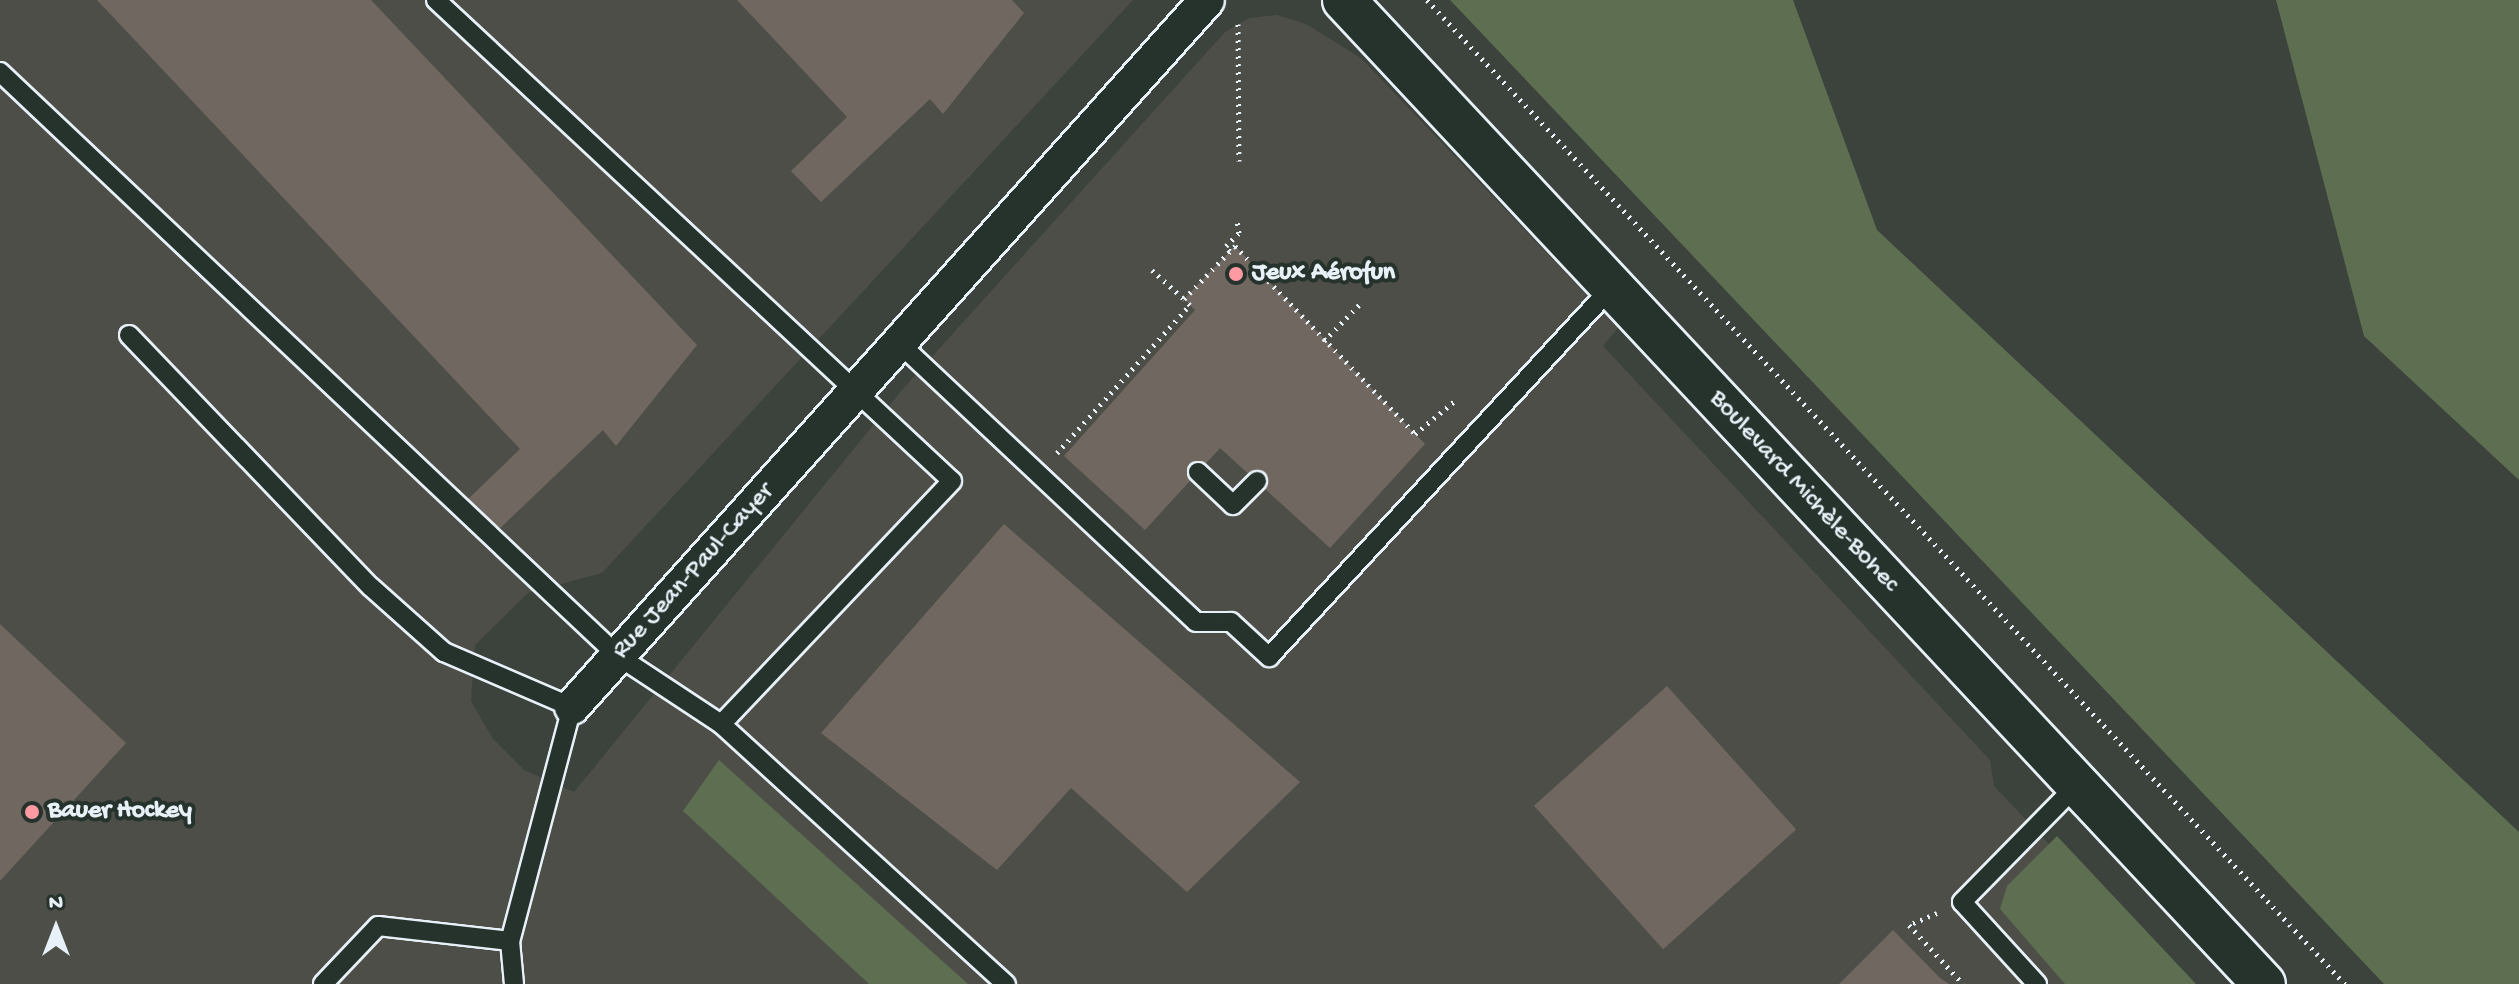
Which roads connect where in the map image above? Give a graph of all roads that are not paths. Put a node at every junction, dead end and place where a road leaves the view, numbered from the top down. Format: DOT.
graph roads {
  1 [pos="436,0"];
  2 [pos="1207,0"];
  3 [pos="1344,0"];
  4 [pos="0,72"];
  5 [pos="1612,287"];
  6 [pos="129,335"];
  7 [pos="899,343"];
  8 [pos="854,393"];
  9 [pos="1198,472"];
  10 [pos="1257,481"];
  11 [pos="618,656"];
  12 [pos="572,707"];
  13 [pos="721,724"];
  14 [pos="2077,785"];
  15 [pos="510,941"];
  16 [pos="323,984"];
  17 [pos="514,984"];
  18 [pos="1006,984"];
  19 [pos="2037,984"];
  20 [pos="2264,984"];
  1 -- 8 [label="lane"];
  2 -- 7 [label="street, Rue Jean-Paul-Cayer"];
  3 -- 5 [label="street, Boulevard Michèle-Bohec"];
  4 -- 11 [label="lane"];
  5 -- 7 [label="lane"];
  5 -- 14 [label="street, Boulevard Michèle-Bohec"];
  6 -- 12 [label="lane"];
  7 -- 8 [label="street, Rue Jean-Paul-Cayer"];
  8 -- 11 [label="street, Rue Jean-Paul-Cayer"];
  8 -- 13 [label="lane"];
  9 -- 10 [label="lane"];
  11 -- 12 [label="street, Rue Jean-Paul-Cayer"];
  11 -- 13 [label="lane"];
  12 -- 15 [label="lane"];
  13 -- 18 [label="lane"];
  14 -- 19 [label="lane"];
  14 -- 20 [label="street, Boulevard Michèle-Bohec"];
  15 -- 16 [label="lane"];
  15 -- 17 [label="lane"];
}
